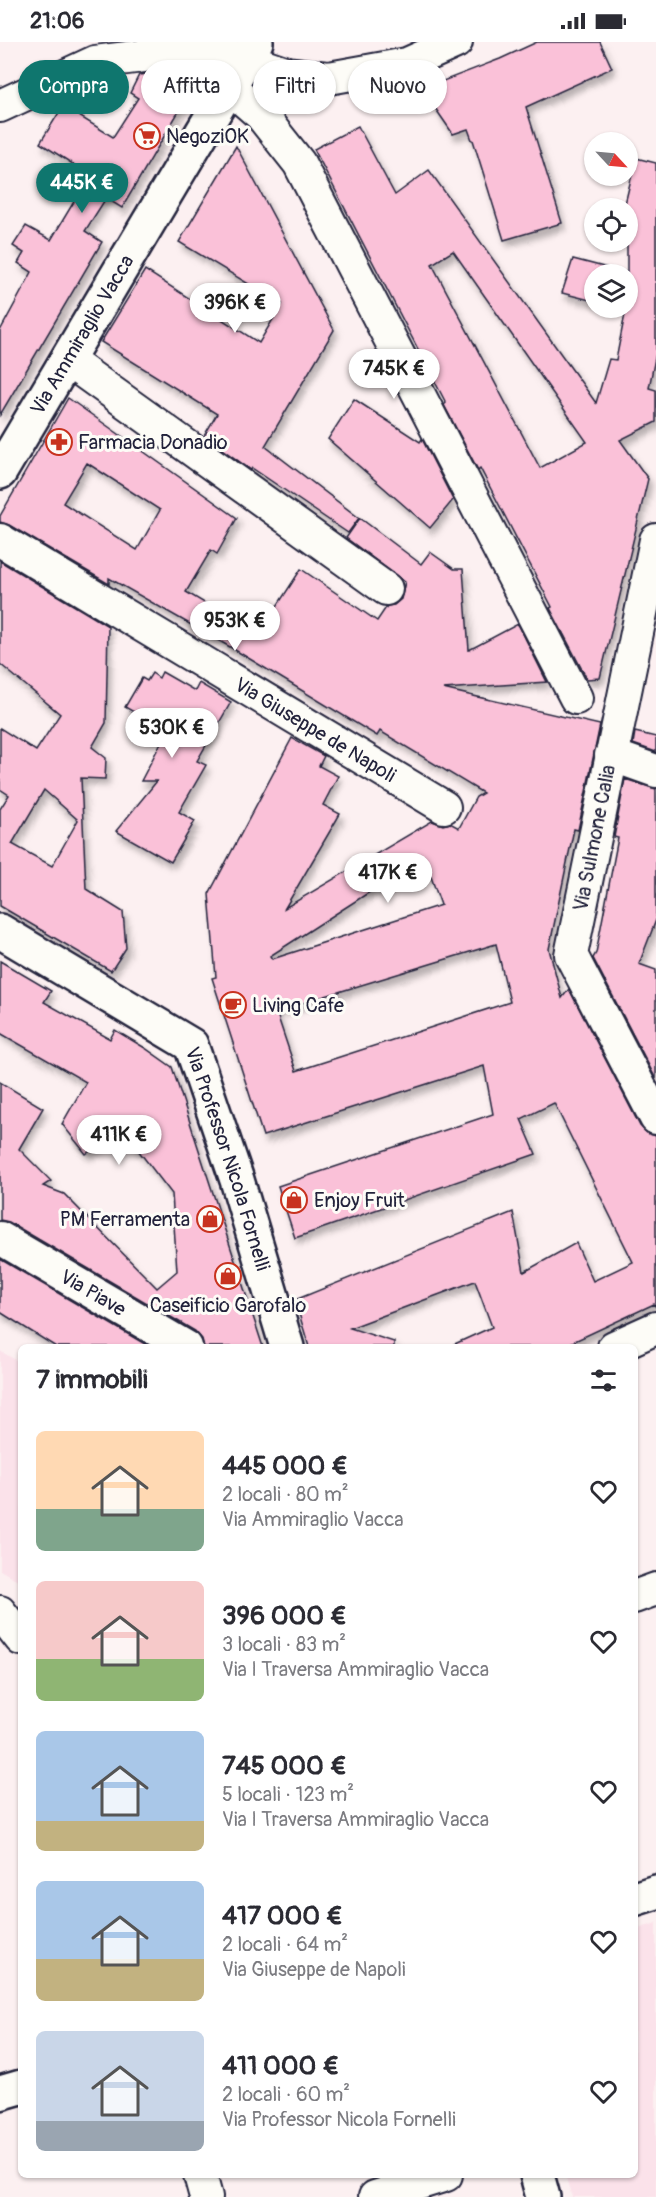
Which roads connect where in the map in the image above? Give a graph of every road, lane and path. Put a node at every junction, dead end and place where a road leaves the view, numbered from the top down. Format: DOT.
graph roads {
  1 [pos="456,42"];
  2 [pos="251,50"];
  3 [pos="241,67"];
  4 [pos="241,98"];
  5 [pos="0,106"];
  6 [pos="213,114"];
  7 [pos="67,360"];
  8 [pos="0,472"];
  9 [pos="0,540"];
  10 [pos="656,540"];
  11 [pos="386,589"];
  12 [pos="576,698"];
  13 [pos="610,755"];
  14 [pos="656,771"];
  15 [pos="444,807"];
  16 [pos="0,931"];
  17 [pos="656,1118"];
  18 [pos="0,1238"];
  19 [pos="656,1328"];
  20 [pos="181,1344"];
  21 [pos="286,1344"];
  22 [pos="621,1344"];
  23 [pos="656,1589"];
  24 [pos="638,1596"];
  25 [pos="0,1612"];
  26 [pos="18,1635"];
  27 [pos="18,1647"];
  28 [pos="0,1658"];
  29 [pos="656,1892"];
  30 [pos="638,1898"];
  31 [pos="18,2088"];
  32 [pos="0,2093"];
  33 [pos="201,2178"];
  34 [pos="436,2178"];
  35 [pos="538,2178"];
  36 [pos="206,2197"];
  37 [pos="375,2197"];
  38 [pos="543,2197"];
  1 -- 2 [label="street"];
  2 -- 3 [label="street, Via Ammiraglio Vacca"];
  2 -- 5 [label="street"];
  4 -- 12 [label="street"];
  6 -- 7 [label="street, Via Ammiraglio Vacca"];
  7 -- 8 [label="street, Via Ammiraglio Vacca"];
  7 -- 11 [label="street"];
  9 -- 15 [label="street, Via Giuseppe de Napoli"];
  10 -- 13 [label="street, Via Sulmone Calia"];
  13 -- 14 [label="street"];
  13 -- 17 [label="street, Via Sulmone Calia"];
  16 -- 21 [label="street, Via Professor Nicola Fornelli"];
  18 -- 20 [label="street, Via Piave"];
  19 -- 22 [label="street"];
  23 -- 24 [label="street"];
  25 -- 26 [label="street"];
  27 -- 28 [label="street"];
  29 -- 30 [label="street"];
  31 -- 32 [label="street"];
  33 -- 36 [label="street"];
  34 -- 37 [label="street"];
  35 -- 38 [label="street"];
}
